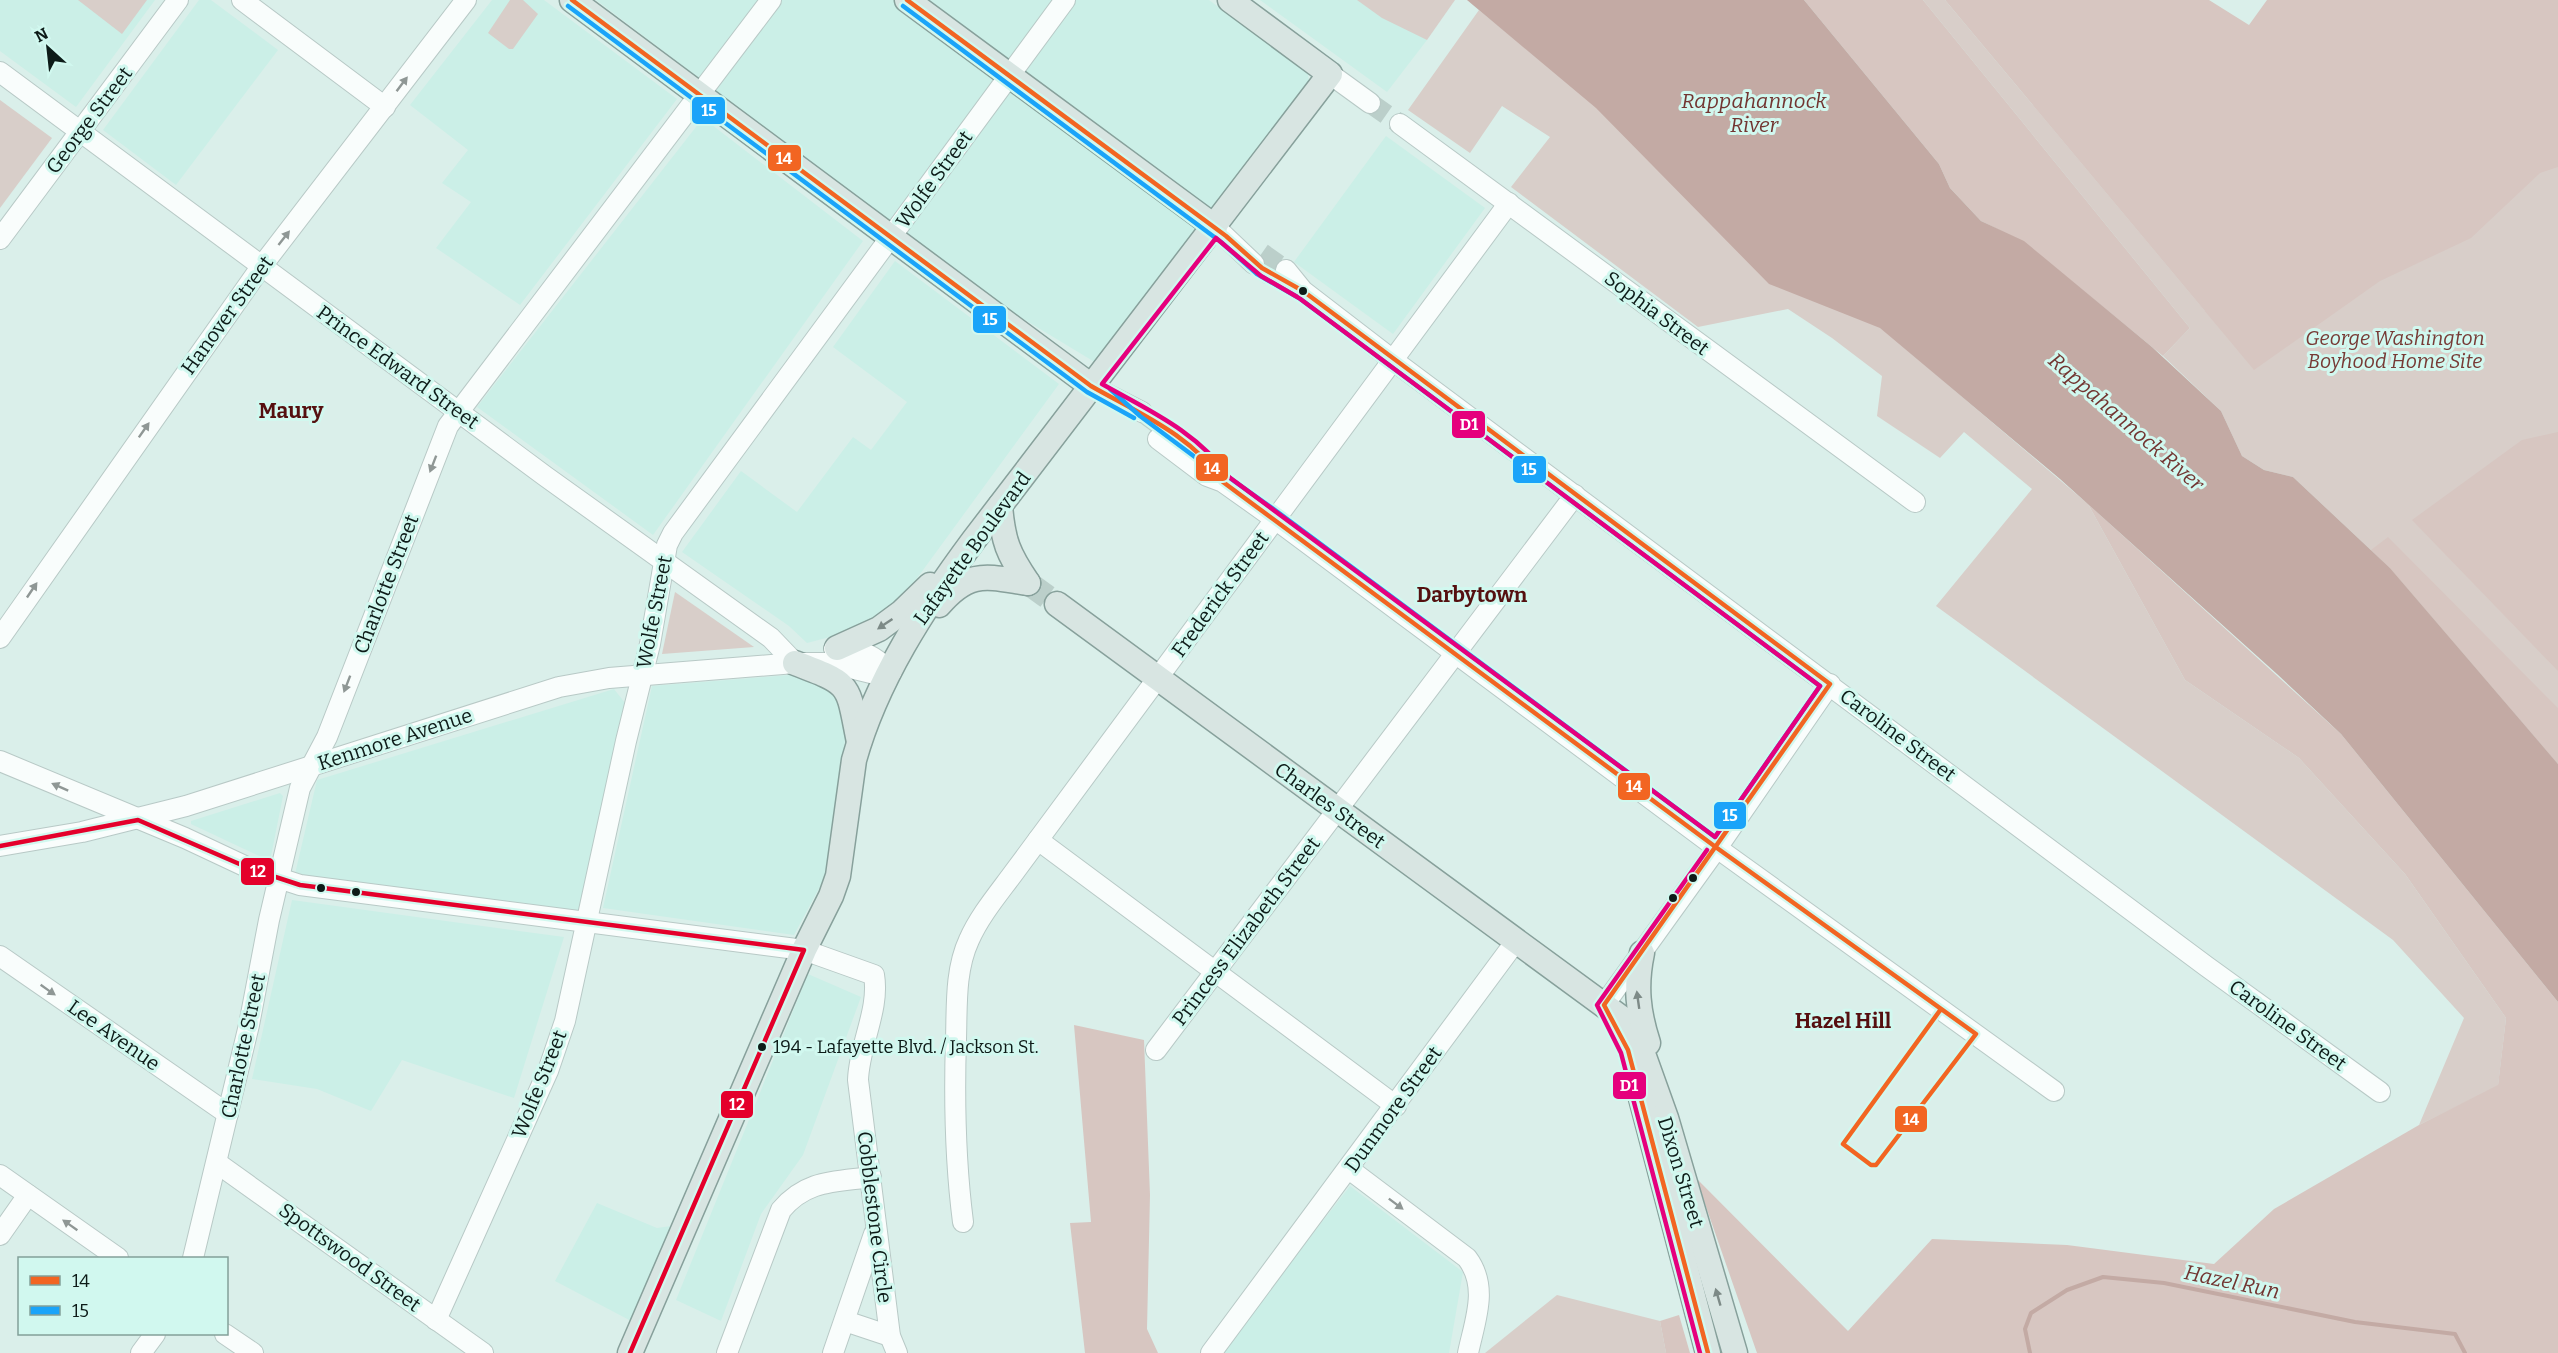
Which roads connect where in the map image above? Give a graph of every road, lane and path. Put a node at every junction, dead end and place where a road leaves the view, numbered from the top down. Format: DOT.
graph roads {
  1 [pos="178,0"];
  2 [pos="242,0"];
  3 [pos="466,0"];
  4 [pos="572,0"];
  5 [pos="771,0"];
  6 [pos="907,0"];
  7 [pos="1065,0"];
  8 [pos="1230,0"];
  9 [pos="0,72"];
  10 [pos="1330,74"];
  11 [pos="1010,75"];
  12 [pos="700,95"];
  13 [pos="1370,103"];
  14 [pos="385,107"];
  15 [pos="1400,124"];
  16 [pos="81,132"];
  17 [pos="1509,203"];
  18 [pos="1221,231"];
  19 [pos="891,236"];
  20 [pos="0,239"];
  21 [pos="1258,258"];
  22 [pos="261,267"];
  23 [pos="1282,276"];
  24 [pos="1394,361"];
  25 [pos="1098,390"];
  26 [pos="458,411"];
  27 [pos="1138,417"];
  28 [pos="1161,434"];
  29 [pos="1575,495"];
  30 [pos="1915,502"];
  31 [pos="1000,506"];
  32 [pos="1275,519"];
  33 [pos="973,541"];
  34 [pos="663,562"];
  35 [pos="948,576"];
  36 [pos="1028,583"];
  37 [pos="1057,604"];
  38 [pos="923,614"];
  39 [pos="0,638"];
  40 [pos="837,648"];
  41 [pos="1454,653"];
  42 [pos="795,663"];
  43 [pos="891,672"];
  44 [pos="642,676"];
  45 [pos="1158,677"];
  46 [pos="1830,684"];
  47 [pos="859,742"];
  48 [pos="0,761"];
  49 [pos="311,766"];
  50 [pos="1337,811"];
  51 [pos="138,820"];
  52 [pos="1038,840"];
  53 [pos="0,846"];
  54 [pos="1717,848"];
  55 [pos="280,879"];
  56 [pos="587,923"];
  57 [pos="1516,941"];
  58 [pos="804,950"];
  59 [pos="1642,953"];
  60 [pos="0,956"];
  61 [pos="1217,972"];
  62 [pos="1604,1005"];
  63 [pos="1156,1050"];
  64 [pos="2054,1090"];
  65 [pos="2380,1092"];
  66 [pos="1396,1106"];
  67 [pos="228,1114"];
  68 [pos="1666,1118"];
  69 [pos="217,1163"];
  70 [pos="1349,1169"];
  71 [pos="0,1175"];
  72 [pos="871,1177"];
  73 [pos="28,1195"];
  74 [pos="963,1222"];
  75 [pos="876,1229"];
  76 [pos="0,1235"];
  77 [pos="117,1257"];
  78 [pos="193,1257"];
  79 [pos="436,1320"];
  80 [pos="845,1321"];
  81 [pos="154,1335"];
  82 [pos="226,1335"];
  83 [pos="893,1344"];
  84 [pos="141,1353"];
  85 [pos="253,1353"];
  86 [pos="483,1353"];
  87 [pos="631,1353"];
  88 [pos="727,1353"];
  89 [pos="833,1353"];
  90 [pos="1211,1353"];
  91 [pos="1468,1353"];
  92 [pos="1708,1353"];
  93 [pos="1735,1353"];
  1 -- 16 [label="street, George Street"];
  2 -- 14 [label="street"];
  14 -- 3 [label="street, Hanover Street, one-way"];
  4 -- 12 [label="main road"];
  5 -- 12 [label="street, Charlotte Street"];
  6 -- 11 [label="main road"];
  7 -- 11 [label="street, Wolfe Street"];
  8 -- 10 [label="main road"];
  9 -- 16 [label="street, Prince Edward Street"];
  10 -- 13 [label="street"];
  10 -- 18 [label="main road, Lafayette Boulevard"];
  11 -- 18 [label="main road"];
  11 -- 19 [label="street, Wolfe Street"];
  12 -- 19 [label="main road"];
  12 -- 26 [label="street, Charlotte Street"];
  22 -- 14 [label="street, Hanover Street, one-way"];
  15 -- 17 [label="street, Sophia Street"];
  16 -- 20 [label="street, George Street"];
  16 -- 22 [label="street, Prince Edward Street"];
  17 -- 24 [label="street, Frederick Street"];
  17 -- 30 [label="street, Sophia Street"];
  18 -- 21 [label="street"];
  18 -- 25 [label="main road, Lafayette Boulevard"];
  19 -- 25 [label="main road"];
  19 -- 34 [label="street, Wolfe Street"];
  22 -- 26 [label="street, Prince Edward Street"];
  39 -- 22 [label="street, Hanover Street, one-way"];
  23 -- 24 [label="street, Caroline Street"];
  24 -- 29 [label="street, Caroline Street"];
  24 -- 32 [label="street, Frederick Street"];
  25 -- 27 [label="street"];
  25 -- 31 [label="main road, Lafayette Boulevard"];
  26 -- 34 [label="street, Prince Edward Street"];
  26 -- 49 [label="street, Charlotte Street, one-way"];
  28 -- 32 [label="street"];
  29 -- 41 [label="street, Princess Elizabeth Street"];
  29 -- 46 [label="street, Caroline Street"];
  31 -- 33 [label="main road, Lafayette Boulevard"];
  31 -- 36 [label="main road"];
  32 -- 41 [label="street"];
  32 -- 45 [label="street, Frederick Street"];
  33 -- 35 [label="main road, Lafayette Boulevard"];
  33 -- 36 [label="main road"];
  34 -- 42 [label="street, Prince Edward Street"];
  34 -- 44 [label="street, Wolfe Street"];
  35 -- 38 [label="main road, Lafayette Boulevard"];
  35 -- 40 [label="main road, one-way"];
  36 -- 38 [label="main road"];
  37 -- 45 [label="main road, Charles Street"];
  38 -- 43 [label="main road, Lafayette Boulevard"];
  40 -- 42 [label="street, Kenmore Avenue"];
  40 -- 43 [label="street"];
  41 -- 50 [label="street, Princess Elizabeth Street"];
  41 -- 54 [label="street"];
  42 -- 43 [label="street, Kenmore Avenue"];
  42 -- 44 [label="street, Kenmore Avenue"];
  42 -- 47 [label="main road"];
  43 -- 47 [label="main road, Lafayette Boulevard"];
  44 -- 49 [label="street, Kenmore Avenue"];
  44 -- 56 [label="street, Wolfe Street"];
  45 -- 50 [label="main road, Charles Street"];
  45 -- 52 [label="street, Frederick Street"];
  46 -- 54 [label="street"];
  46 -- 65 [label="street, Caroline Street"];
  47 -- 58 [label="main road, Lafayette Boulevard"];
  51 -- 48 [label="street, one-way"];
  49 -- 51 [label="street, Kenmore Avenue"];
  49 -- 55 [label="street, Charlotte Street"];
  50 -- 57 [label="main road, Charles Street"];
  50 -- 61 [label="street, Princess Elizabeth Street"];
  51 -- 53 [label="street, Kenmore Avenue"];
  51 -- 55 [label="street"];
  52 -- 61 [label="street"];
  52 -- 74 [label="street, Frederick Street"];
  54 -- 59 [label="street"];
  54 -- 64 [label="street"];
  55 -- 56 [label="street"];
  55 -- 67 [label="street, Charlotte Street"];
  56 -- 58 [label="street"];
  56 -- 79 [label="street, Wolfe Street"];
  57 -- 62 [label="main road, Charles Street"];
  57 -- 66 [label="street, Dunmore Street"];
  58 -- 72 [label="street, Cobblestone Circle"];
  58 -- 87 [label="main road, Lafayette Boulevard"];
  59 -- 62 [label="street"];
  68 -- 59 [label="main road, one-way"];
  60 -- 67 [label="street, Lee Avenue, one-way"];
  61 -- 63 [label="street, Princess Elizabeth Street"];
  61 -- 66 [label="street"];
  62 -- 68 [label="main road, Dixon Street"];
  62 -- 92 [label="main road, Dixon Street"];
  66 -- 70 [label="street, Dunmore Street"];
  67 -- 69 [label="street, Charlotte Street"];
  93 -- 68 [label="main road, Dixon Street, one-way"];
  69 -- 78 [label="street, Charlotte Street"];
  69 -- 79 [label="street, Spottswood Street"];
  70 -- 90 [label="street, Dunmore Street"];
  70 -- 91 [label="street, one-way"];
  71 -- 73 [label="street"];
  72 -- 75 [label="street, Cobblestone Circle"];
  72 -- 88 [label="street"];
  73 -- 76 [label="street"];
  77 -- 73 [label="street, one-way"];
  75 -- 80 [label="street"];
  75 -- 83 [label="street, Cobblestone Circle"];
  79 -- 86 [label="street, Spottswood Street"];
  80 -- 83 [label="street"];
  80 -- 89 [label="street"];
  81 -- 84 [label="street"];
  82 -- 85 [label="street"];
}
